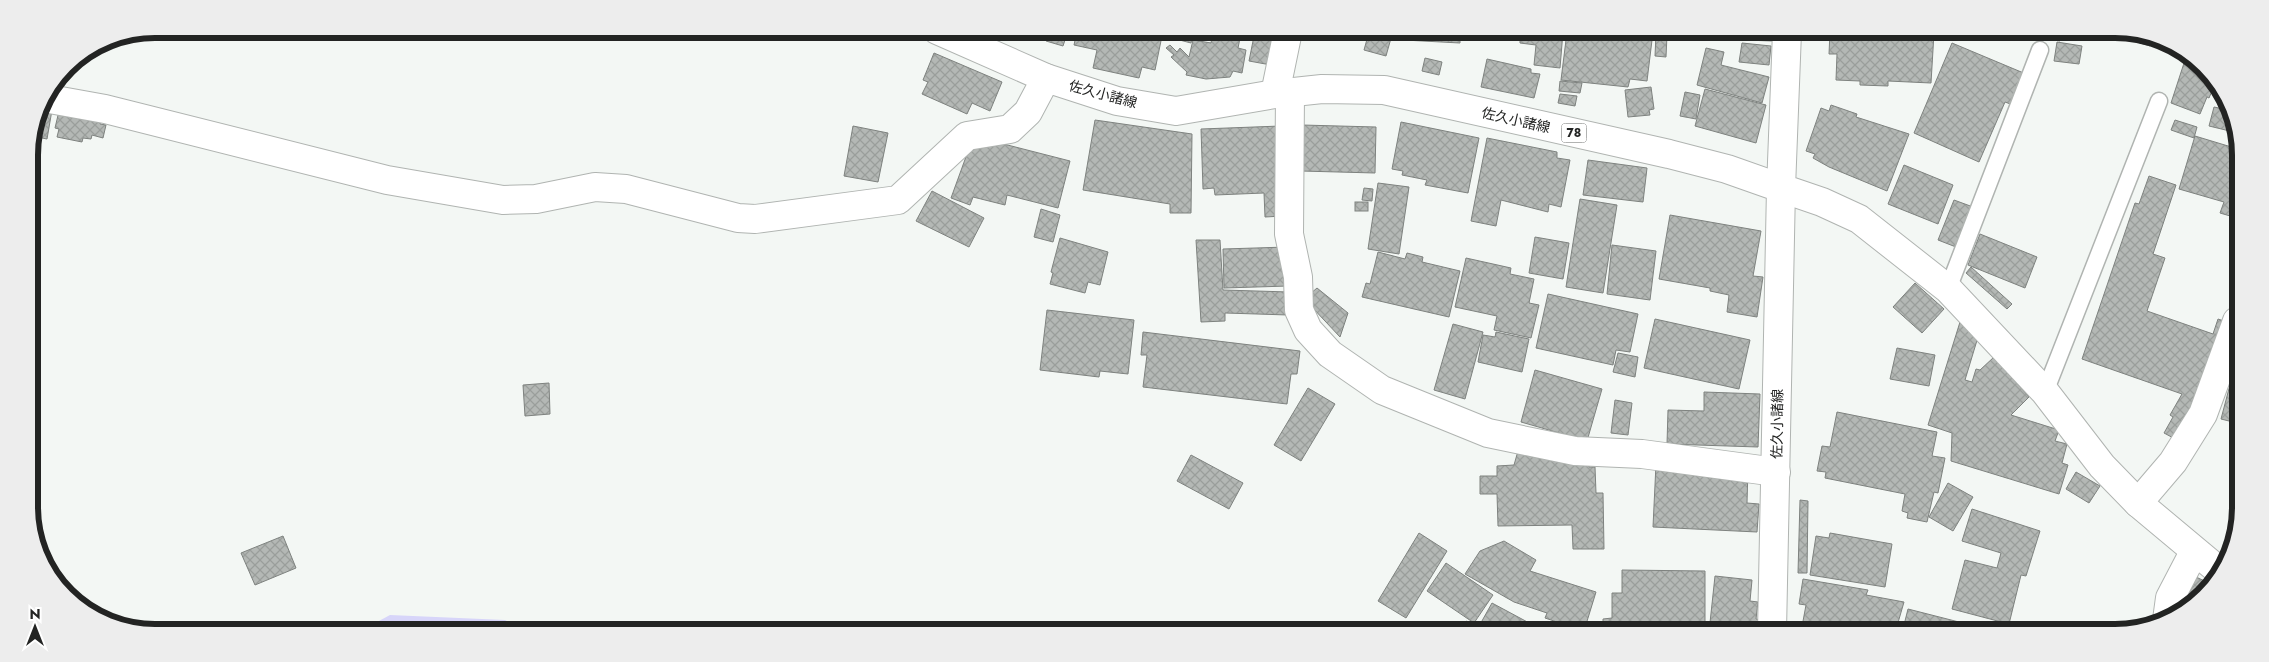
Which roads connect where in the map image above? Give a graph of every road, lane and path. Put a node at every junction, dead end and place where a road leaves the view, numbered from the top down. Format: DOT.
graph roads {
  1 [pos="955,38"];
  2 [pos="1287,38"];
  3 [pos="1788,38"];
  4 [pos="2040,50"];
  5 [pos="1046,78"];
  6 [pos="1282,93"];
  7 [pos="52,99"];
  8 [pos="2159,100"];
  9 [pos="1781,188"];
  10 [pos="1948,289"];
  11 [pos="2232,335"];
  12 [pos="2045,392"];
  13 [pos="1776,472"];
  14 [pos="2138,503"];
  15 [pos="2194,552"];
  16 [pos="2215,567"];
  17 [pos="2168,611"];
  18 [pos="1772,624"];
  1 -- 5 [label="street, 佐久小諸線 / 78"];
  2 -- 6 [label="street"];
  3 -- 9 [label="street"];
  4 -- 10 [label="lane"];
  5 -- 6 [label="street, 佐久小諸線 / 78"];
  5 -- 7 [label="street"];
  6 -- 9 [label="street, 佐久小諸線 / 78"];
  6 -- 13 [label="street"];
  8 -- 12 [label="lane"];
  9 -- 10 [label="street"];
  9 -- 13 [label="street, 佐久小諸線"];
  10 -- 12 [label="street"];
  11 -- 14 [label="street"];
  12 -- 14 [label="street"];
  13 -- 18 [label="street, 佐久小諸線"];
  14 -- 15 [label="street"];
  15 -- 16 [label="street"];
  15 -- 17 [label="street"];
}
